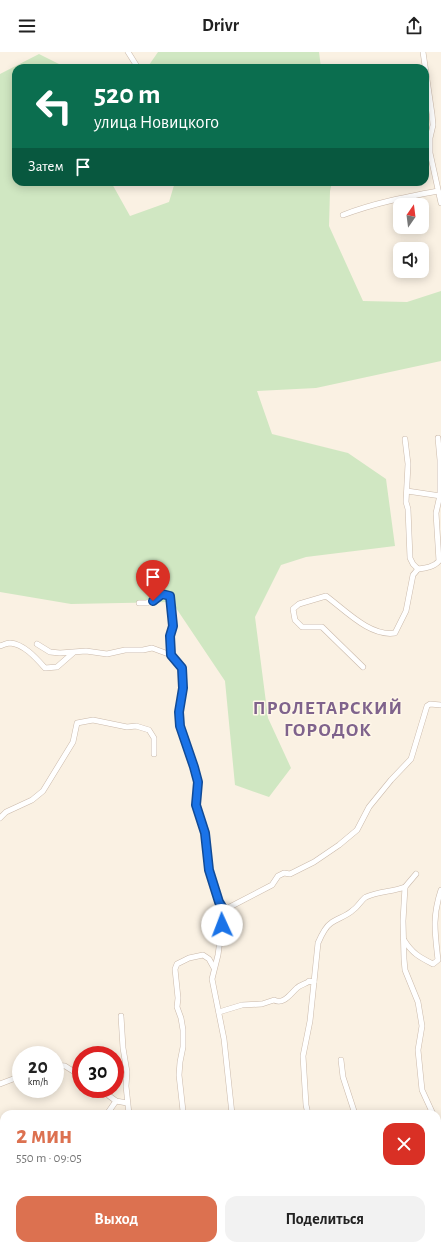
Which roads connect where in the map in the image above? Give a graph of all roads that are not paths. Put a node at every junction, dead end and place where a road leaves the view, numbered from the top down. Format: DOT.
graph roads {
  1 [pos="128,52"];
  2 [pos="423,52"];
  3 [pos="136,64"];
  4 [pos="425,64"];
  5 [pos="429,93"];
  6 [pos="438,192"];
  7 [pos="441,203"];
  8 [pos="343,215"];
  9 [pos="438,438"];
  10 [pos="405,439"];
  11 [pos="407,491"];
  12 [pos="440,496"];
  13 [pos="418,569"];
  14 [pos="139,603"];
  15 [pos="37,644"];
  16 [pos="0,646"];
  17 [pos="73,653"];
  18 [pos="171,655"];
  19 [pos="363,667"];
  20 [pos="441,705"];
  21 [pos="154,754"];
  22 [pos="0,818"];
  23 [pos="416,874"];
  24 [pos="405,887"];
  25 [pos="441,890"];
  26 [pos="224,910"];
  27 [pos="403,940"];
  28 [pos="214,968"];
  29 [pos="314,982"];
  30 [pos="219,1012"];
  31 [pos="122,1016"];
  32 [pos="341,1060"];
  33 [pos="12,1079"];
  34 [pos="0,1084"];
  35 [pos="112,1098"];
  36 [pos="116,1101"];
  37 [pos="127,1103"];
  38 [pos="110,1110"];
  39 [pos="128,1110"];
  40 [pos="183,1110"];
  41 [pos="232,1110"];
  42 [pos="307,1110"];
  43 [pos="354,1110"];
  44 [pos="431,1110"];
  1 -- 3 [label="street"];
  2 -- 4 [label="street"];
  5 -- 6 [label="street"];
  6 -- 7 [label="street"];
  6 -- 8 [label="street"];
  9 -- 12 [label="street"];
  10 -- 11 [label="street"];
  11 -- 12 [label="street"];
  11 -- 13 [label="street"];
  12 -- 13 [label="street"];
  13 -- 19 [label="street"];
  14 -- 18 [label="street"];
  15 -- 17 [label="street"];
  16 -- 17 [label="street"];
  17 -- 18 [label="street"];
  18 -- 26 [label="street"];
  20 -- 26 [label="street"];
  21 -- 22 [label="street"];
  23 -- 24 [label="street"];
  24 -- 27 [label="street"];
  24 -- 29 [label="street"];
  25 -- 27 [label="street"];
  26 -- 28 [label="street"];
  27 -- 44 [label="street"];
  28 -- 30 [label="street"];
  28 -- 40 [label="street"];
  29 -- 30 [label="street"];
  29 -- 42 [label="street"];
  30 -- 41 [label="street"];
  31 -- 37 [label="street"];
  32 -- 43 [label="street"];
  33 -- 34 [label="street"];
  35 -- 36 [label="street"];
  36 -- 37 [label="street"];
  36 -- 38 [label="street"];
  37 -- 39 [label="street"];
}
